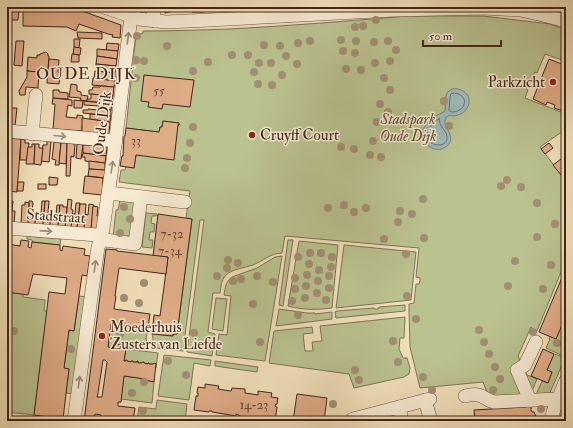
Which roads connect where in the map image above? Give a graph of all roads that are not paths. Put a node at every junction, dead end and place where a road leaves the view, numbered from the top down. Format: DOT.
graph roads {
  1 [pos="104,7"];
  2 [pos="152,7"];
  3 [pos="423,8"];
  4 [pos="131,17"];
  5 [pos="155,21"];
  6 [pos="566,21"];
  7 [pos="36,95"];
  8 [pos="7,131"];
  9 [pos="32,134"];
  10 [pos="116,141"];
  11 [pos="109,193"];
  12 [pos="141,197"];
  13 [pos="185,202"];
  14 [pos="7,228"];
  15 [pos="101,238"];
  16 [pos="536,342"];
  17 [pos="566,380"];
  18 [pos="465,396"];
  19 [pos="561,398"];
  20 [pos="530,400"];
  21 [pos="399,407"];
  22 [pos="374,417"];
  23 [pos="74,421"];
  24 [pos="353,421"];
  25 [pos="402,421"];
  26 [pos="430,421"];
  27 [pos="548,421"];
  1 -- 4 [label="street"];
  2 -- 5 [label="street"];
  3 -- 5 [label="street"];
  3 -- 6 [label="street"];
  4 -- 5 [label="street"];
  10 -- 4 [label="street, Oude Dijk, one-way"];
  7 -- 9 [label="street"];
  8 -- 9 [label="street"];
  9 -- 10 [label="street, one-way"];
  11 -- 10 [label="street, Oude Dijk, one-way"];
  11 -- 12 [label="street"];
  11 -- 15 [label="street, Oude Dijk"];
  12 -- 13 [label="street"];
  12 -- 15 [label="street, Stadstraat"];
  14 -- 15 [label="street, Stadstraat, one-way"];
  23 -- 15 [label="street, Oude Dijk, one-way"];
  16 -- 20 [label="street"];
  17 -- 19 [label="street"];
  18 -- 20 [label="street"];
  19 -- 20 [label="street"];
  19 -- 27 [label="street"];
  21 -- 22 [label="street"];
  21 -- 25 [label="street"];
  21 -- 26 [label="street"];
  22 -- 24 [label="street"];
}
